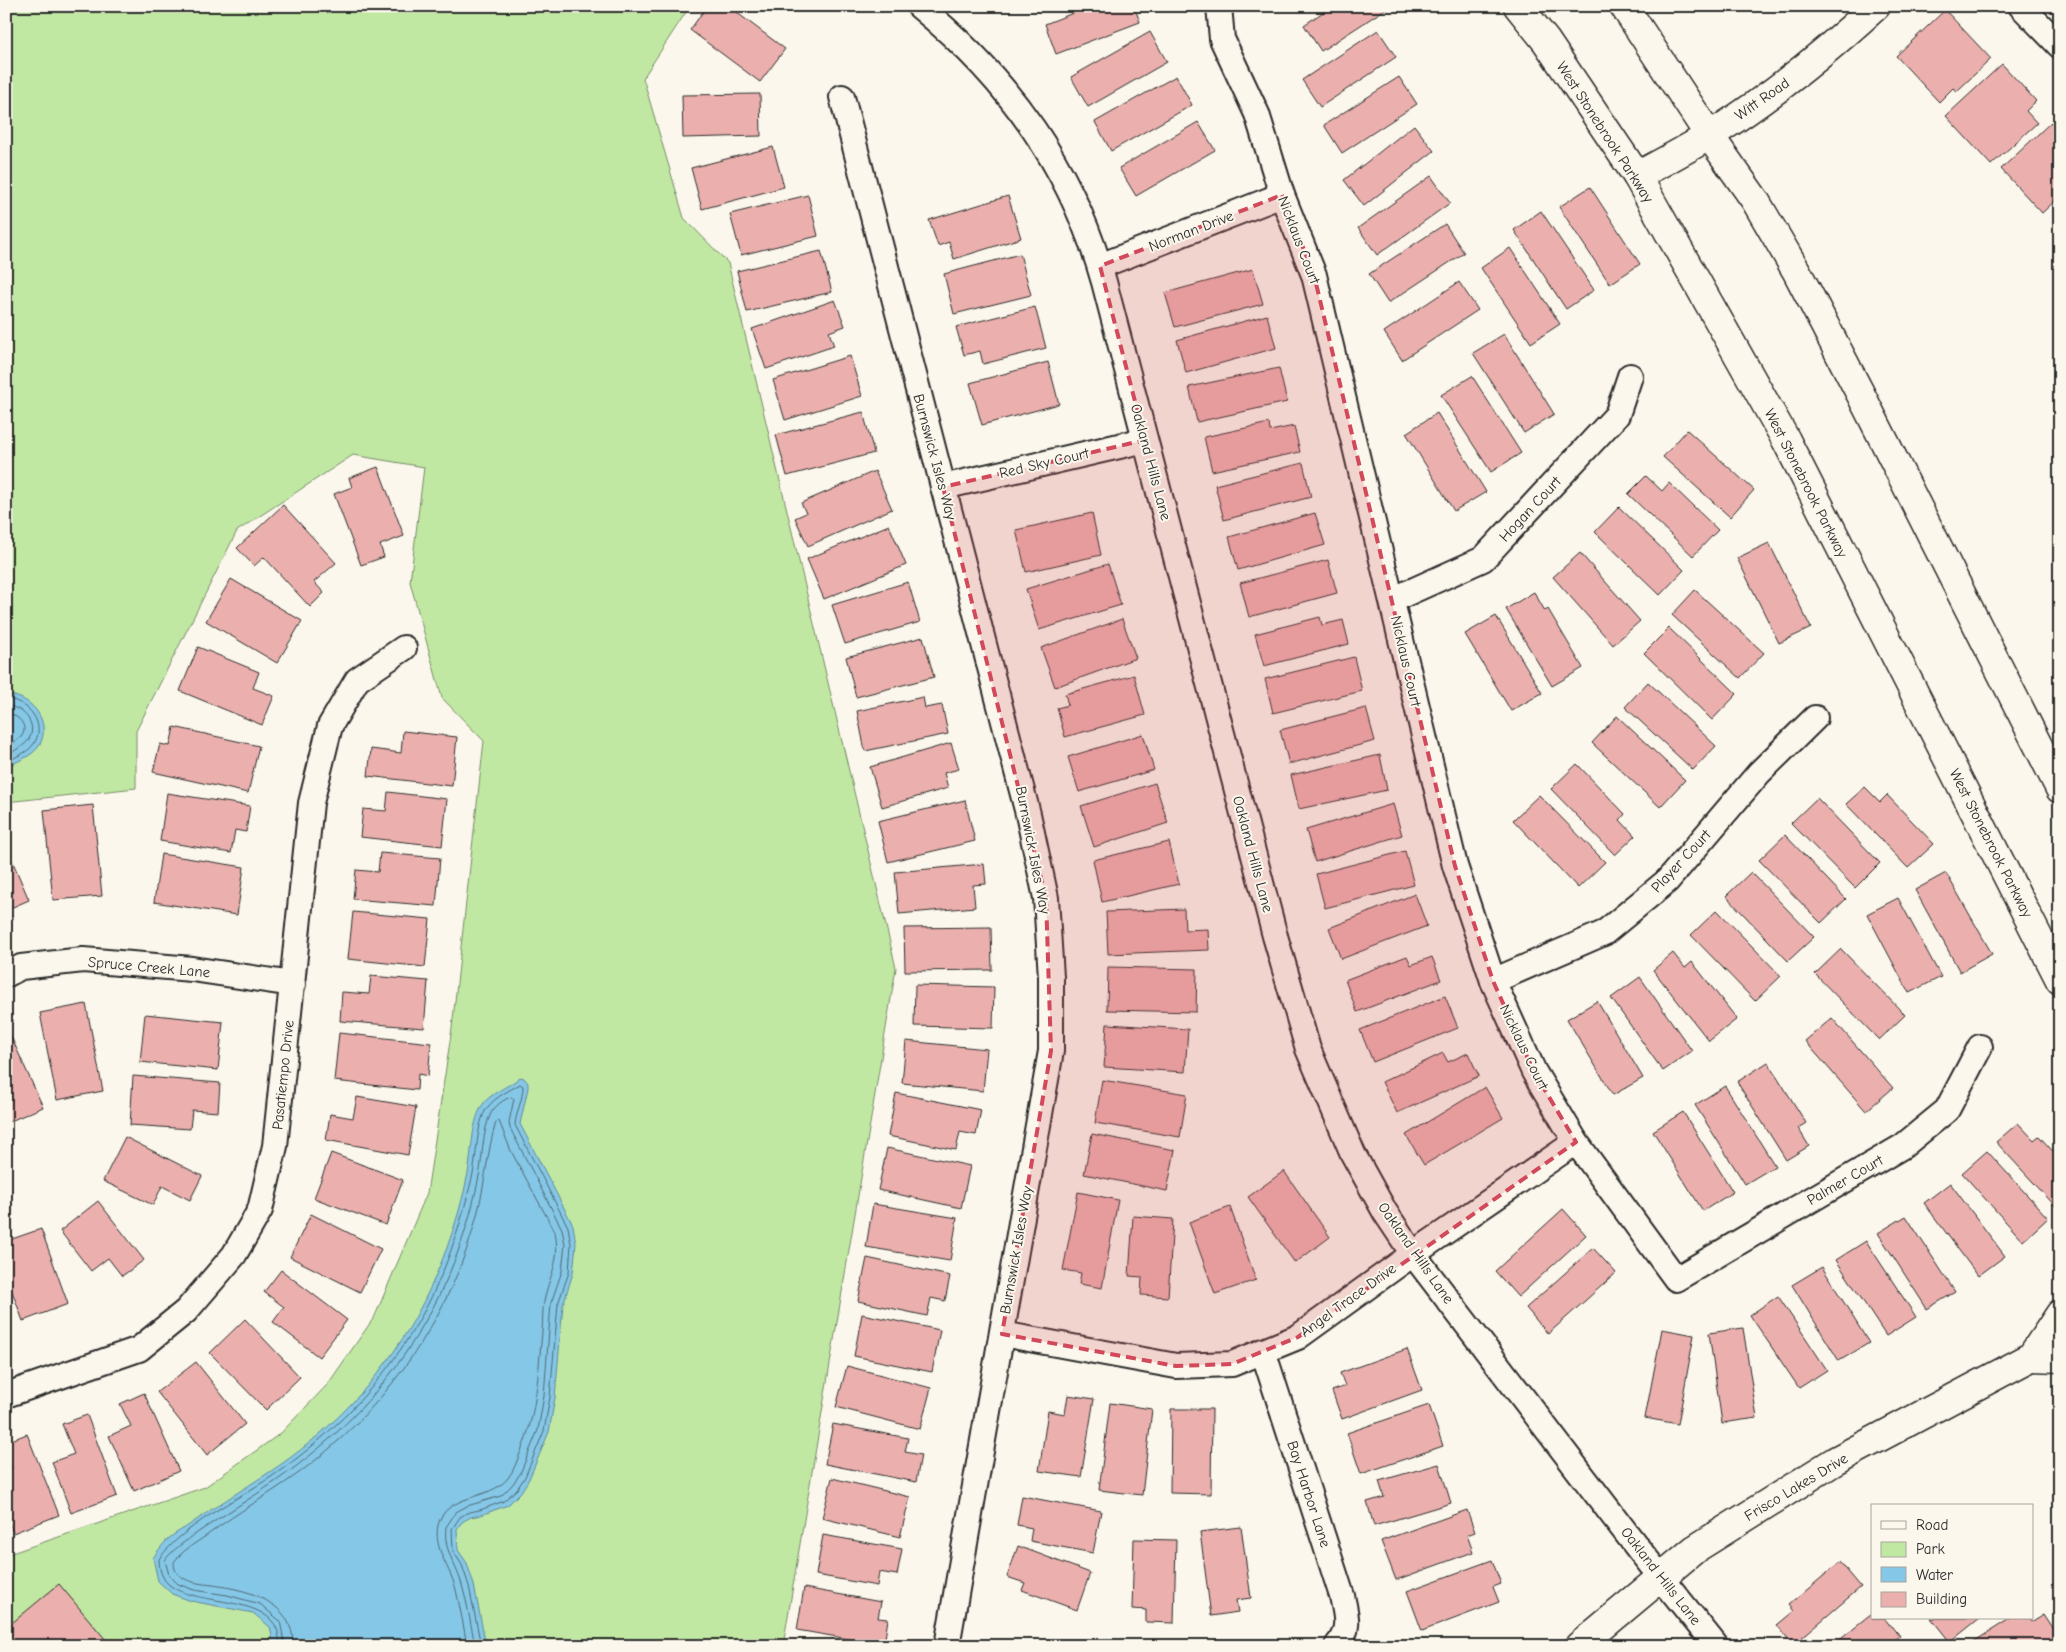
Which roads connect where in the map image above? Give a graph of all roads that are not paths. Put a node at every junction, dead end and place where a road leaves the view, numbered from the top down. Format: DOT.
graph roads {
  1 [pos="919,6"];
  2 [pos="1219,6"];
  3 [pos="1518,6"];
  4 [pos="1624,6"];
  5 [pos="1876,6"];
  6 [pos="2021,6"];
  7 [pos="2060,46"];
  8 [pos="842,97"];
  9 [pos="1709,135"];
  10 [pos="1637,176"];
  11 [pos="1282,195"];
  12 [pos="1100,266"];
  13 [pos="1630,376"];
  14 [pos="1144,440"];
  15 [pos="943,487"];
  16 [pos="1392,600"];
  17 [pos="404,648"];
  18 [pos="1815,718"];
  19 [pos="2060,789"];
  20 [pos="6,975"];
  21 [pos="2060,980"];
  22 [pos="1493,981"];
  23 [pos="293,984"];
  24 [pos="1980,1048"];
  25 [pos="1576,1142"];
  26 [pos="1413,1254"];
  27 [pos="1676,1279"];
  28 [pos="2060,1314"];
  29 [pos="1002,1334"];
  30 [pos="1263,1351"];
  31 [pos="2031,1357"];
  32 [pos="2060,1358"];
  33 [pos="6,1395"];
  34 [pos="1661,1577"];
  35 [pos="1341,1641"];
  36 [pos="947,1646"];
  37 [pos="1579,1646"];
  38 [pos="1716,1646"];
  1 -- 12 [label="street, Oakland Hills Lane"];
  2 -- 11 [label="street, Nicklaus Court"];
  3 -- 10 [label="street, West Stonebrook Parkway"];
  4 -- 9 [label="street"];
  5 -- 9 [label="street, Witt Road"];
  6 -- 7 [label="street"];
  8 -- 15 [label="street, Burnswick Isles Way"];
  9 -- 10 [label="street, Witt Road"];
  9 -- 19 [label="street"];
  10 -- 21 [label="street, West Stonebrook Parkway"];
  11 -- 12 [label="street, Norman Drive"];
  11 -- 16 [label="street, Nicklaus Court"];
  12 -- 14 [label="street, Oakland Hills Lane"];
  13 -- 16 [label="street, Hogan Court"];
  14 -- 15 [label="street, Red Sky Court"];
  14 -- 26 [label="street, Oakland Hills Lane"];
  15 -- 29 [label="street, Burnswick Isles Way"];
  16 -- 22 [label="street, Nicklaus Court"];
  17 -- 23 [label="street, Pasatiempo Drive"];
  18 -- 22 [label="street, Player Court"];
  20 -- 23 [label="street, Spruce Creek Lane"];
  22 -- 25 [label="street, Nicklaus Court"];
  23 -- 33 [label="street, Pasatiempo Drive"];
  24 -- 27 [label="street, Palmer Court"];
  25 -- 26 [label="street, Angel Trace Drive"];
  25 -- 27 [label="street, Nicklaus Court"];
  26 -- 30 [label="street, Angel Trace Drive"];
  26 -- 34 [label="street, Oakland Hills Lane"];
  28 -- 31 [label="street, Frisco Lakes Drive"];
  29 -- 30 [label="street, Angel Trace Drive"];
  29 -- 36 [label="street, Burnswick Isles Way"];
  30 -- 35 [label="street, Bay Harbor Lane"];
  31 -- 32 [label="street"];
  31 -- 34 [label="street, Frisco Lakes Drive"];
  34 -- 37 [label="street, Frisco Lakes Drive"];
  34 -- 38 [label="street, Oakland Hills Lane"];
}
